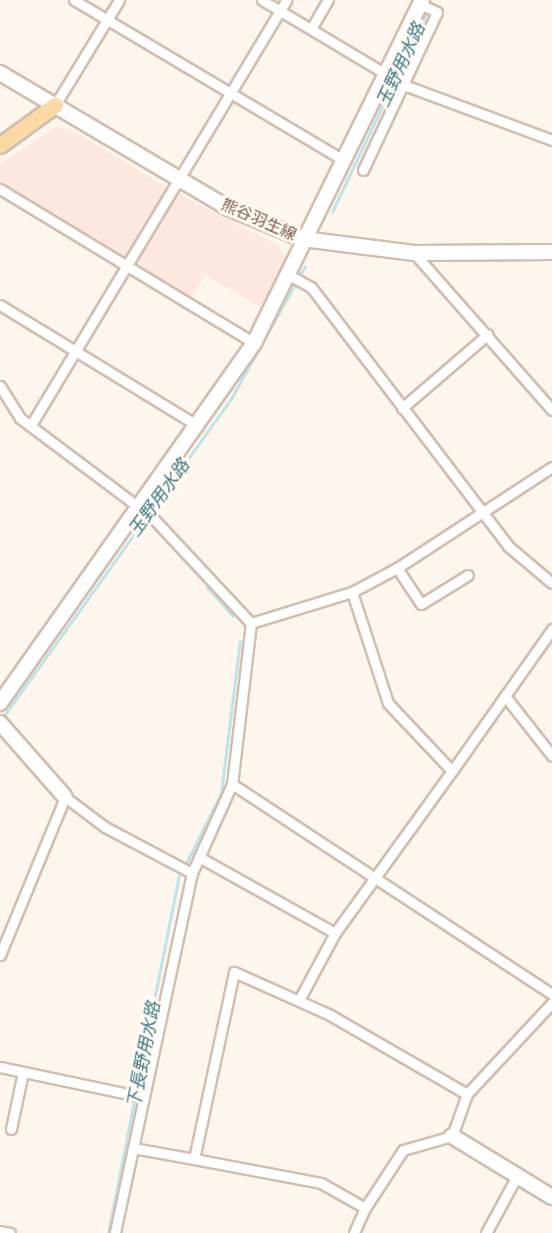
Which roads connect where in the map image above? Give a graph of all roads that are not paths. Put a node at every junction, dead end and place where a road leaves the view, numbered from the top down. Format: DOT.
graph roads {
  1 [pos="74,0"];
  2 [pos="119,0"];
  3 [pos="262,0"];
  4 [pos="286,0"];
  5 [pos="328,0"];
  6 [pos="421,2"];
  7 [pos="282,12"];
  8 [pos="107,20"];
  9 [pos="311,29"];
  10 [pos="0,73"];
  11 [pos="388,75"];
  12 [pos="402,84"];
  13 [pos="232,93"];
  14 [pos="55,105"];
  15 [pos="552,140"];
  16 [pos="0,145"];
  17 [pos="344,160"];
  18 [pos="363,170"];
  19 [pos="180,179"];
  20 [pos="1,191"];
  21 [pos="303,239"];
  22 [pos="552,252"];
  23 [pos="414,253"];
  24 [pos="126,267"];
  25 [pos="290,276"];
  26 [pos="0,305"];
  27 [pos="488,334"];
  28 [pos="254,343"];
  29 [pos="76,348"];
  30 [pos="0,386"];
  31 [pos="402,408"];
  32 [pos="552,410"];
  33 [pos="31,425"];
  34 [pos="198,426"];
  35 [pos="552,467"];
  36 [pos="146,511"];
  37 [pos="481,513"];
  38 [pos="397,568"];
  39 [pos="468,575"];
  40 [pos="552,583"];
  41 [pos="352,592"];
  42 [pos="250,623"];
  43 [pos="552,629"];
  44 [pos="505,696"];
  45 [pos="0,703"];
  46 [pos="1,725"];
  47 [pos="552,756"];
  48 [pos="452,771"];
  49 [pos="232,784"];
  50 [pos="65,796"];
  51 [pos="199,857"];
  52 [pos="192,873"];
  53 [pos="375,875"];
  54 [pos="335,933"];
  55 [pos="0,956"];
  56 [pos="552,994"];
  57 [pos="299,1000"];
  58 [pos="552,1003"];
  59 [pos="0,1067"];
  60 [pos="23,1072"];
  61 [pos="467,1094"];
  62 [pos="137,1096"];
  63 [pos="11,1129"];
  64 [pos="452,1136"];
  65 [pos="133,1148"];
  66 [pos="194,1159"];
  67 [pos="518,1174"];
  68 [pos="552,1197"];
  69 [pos="365,1208"];
  70 [pos="0,1231"];
  71 [pos="116,1231"];
  72 [pos="10,1233"];
  73 [pos="127,1233"];
  74 [pos="354,1233"];
  75 [pos="486,1233"];
  1 -- 8 [label="street"];
  2 -- 8 [label="street"];
  3 -- 7 [label="street"];
  4 -- 7 [label="street"];
  5 -- 9 [label="street"];
  6 -- 11 [label="street"];
  6 -- 12 [label="street"];
  7 -- 9 [label="street"];
  7 -- 13 [label="street"];
  8 -- 13 [label="street"];
  8 -- 14 [label="street"];
  9 -- 11 [label="street"];
  10 -- 14 [label="street, 熊谷羽生線"];
  11 -- 12 [label="street"];
  11 -- 17 [label="street"];
  12 -- 15 [label="street"];
  12 -- 18 [label="street"];
  13 -- 17 [label="street"];
  13 -- 19 [label="street"];
  14 -- 16 [label="main road"];
  14 -- 19 [label="street, 熊谷羽生線"];
  17 -- 21 [label="street"];
  19 -- 21 [label="street, 熊谷羽生線"];
  19 -- 24 [label="street"];
  20 -- 24 [label="street"];
  21 -- 23 [label="street, 熊谷羽生線"];
  21 -- 25 [label="street"];
  22 -- 23 [label="street, 熊谷羽生線"];
  23 -- 27 [label="street"];
  24 -- 28 [label="street"];
  24 -- 29 [label="street"];
  25 -- 28 [label="street"];
  25 -- 31 [label="street"];
  26 -- 29 [label="street"];
  27 -- 31 [label="street"];
  27 -- 32 [label="street"];
  28 -- 34 [label="street"];
  29 -- 33 [label="street"];
  29 -- 34 [label="street"];
  30 -- 33 [label="street"];
  31 -- 37 [label="street"];
  33 -- 36 [label="street"];
  34 -- 36 [label="street"];
  35 -- 37 [label="street"];
  36 -- 42 [label="street"];
  36 -- 45 [label="street"];
  37 -- 38 [label="street"];
  37 -- 40 [label="street"];
  38 -- 39 [label="street"];
  38 -- 41 [label="street"];
  41 -- 42 [label="street"];
  41 -- 48 [label="street"];
  42 -- 49 [label="street"];
  43 -- 44 [label="street"];
  44 -- 47 [label="street"];
  44 -- 48 [label="street"];
  46 -- 50 [label="street"];
  48 -- 53 [label="street"];
  49 -- 51 [label="street"];
  49 -- 53 [label="street"];
  50 -- 52 [label="street"];
  50 -- 55 [label="street"];
  51 -- 52 [label="street"];
  51 -- 54 [label="street"];
  52 -- 62 [label="street"];
  53 -- 54 [label="street"];
  53 -- 56 [label="street"];
  54 -- 57 [label="street"];
  57 -- 61 [label="street"];
  57 -- 66 [label="street"];
  58 -- 61 [label="street"];
  59 -- 60 [label="street"];
  60 -- 62 [label="street"];
  60 -- 63 [label="street"];
  61 -- 64 [label="street"];
  62 -- 65 [label="street"];
  64 -- 67 [label="street"];
  64 -- 69 [label="street"];
  65 -- 66 [label="street"];
  65 -- 71 [label="street"];
  66 -- 69 [label="street"];
  67 -- 68 [label="street"];
  67 -- 75 [label="street"];
  69 -- 74 [label="street"];
  70 -- 72 [label="street"];
  71 -- 73 [label="street"];
}
